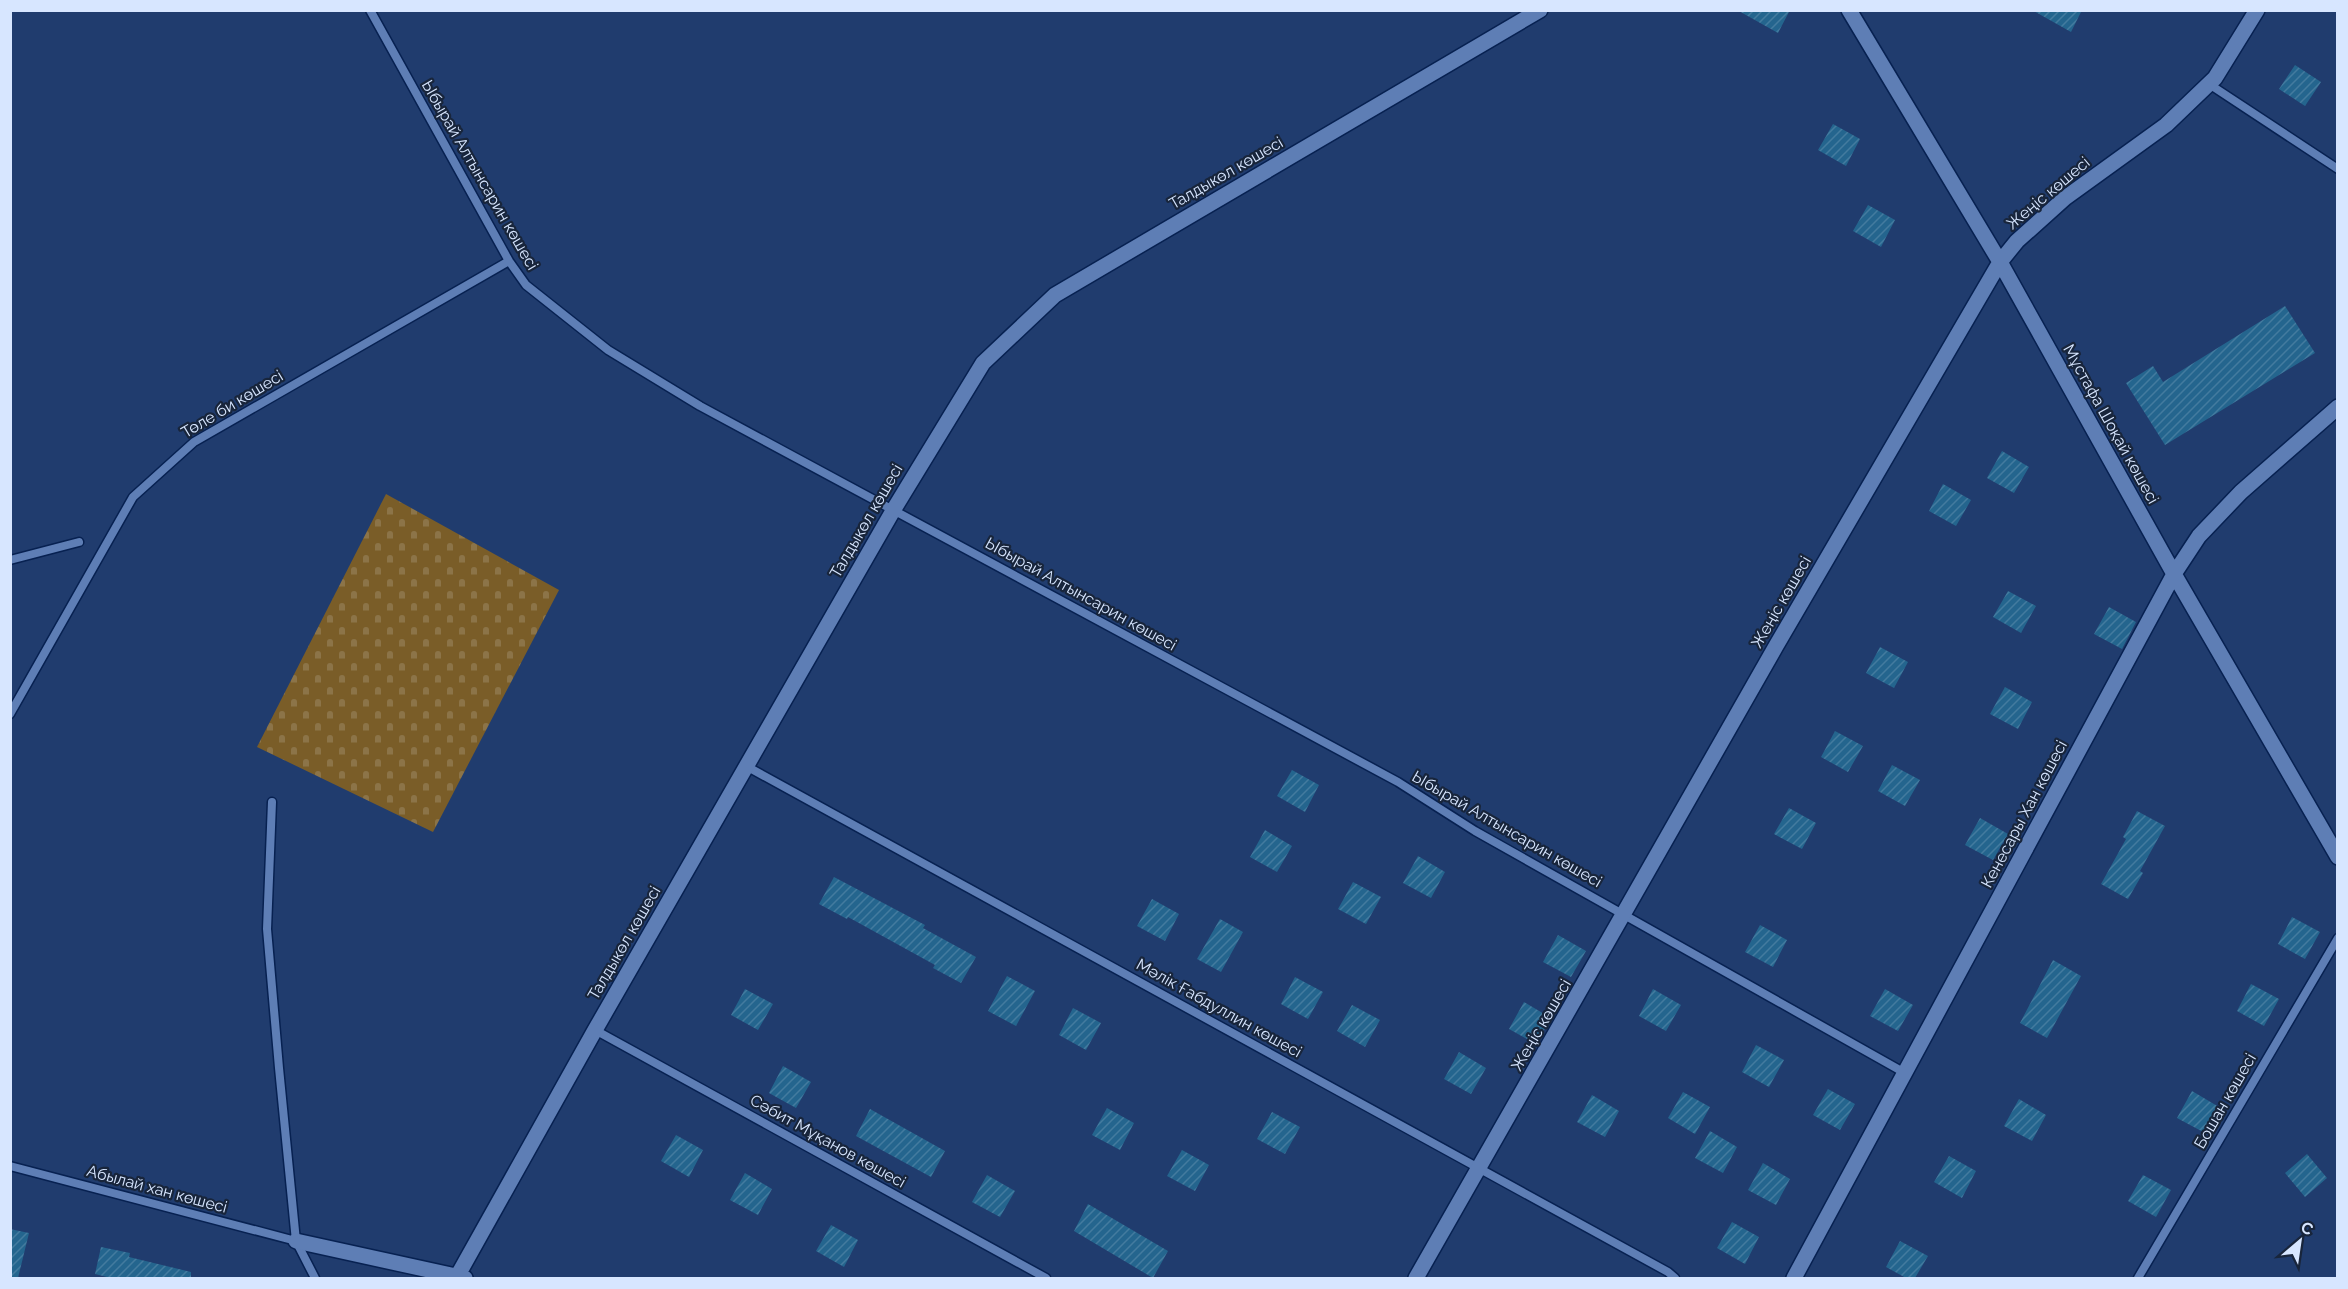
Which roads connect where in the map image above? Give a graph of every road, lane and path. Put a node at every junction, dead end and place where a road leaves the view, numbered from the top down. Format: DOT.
graph roads {
  1 [pos="370,10"];
  2 [pos="1540,10"];
  3 [pos="1849,10"];
  4 [pos="2257,10"];
  5 [pos="2209,84"];
  6 [pos="2337,169"];
  7 [pos="509,261"];
  8 [pos="2000,262"];
  9 [pos="2337,407"];
  10 [pos="894,508"];
  11 [pos="79,542"];
  12 [pos="10,560"];
  13 [pos="2174,574"];
  14 [pos="10,714"];
  15 [pos="747,766"];
  16 [pos="272,802"];
  17 [pos="2337,857"];
  18 [pos="1625,915"];
  19 [pos="2337,938"];
  20 [pos="595,1030"];
  21 [pos="1905,1073"];
  22 [pos="10,1166"];
  23 [pos="1479,1169"];
  24 [pos="296,1241"];
  25 [pos="461,1277"];
  26 [pos="315,1278"];
  27 [pos="1046,1278"];
  28 [pos="1416,1278"];
  29 [pos="1676,1278"];
  30 [pos="1794,1278"];
  31 [pos="2138,1278"];
  1 -- 7 [label="lane, Ыбырай Алтынсарин көшесі"];
  2 -- 10 [label="street, Талдыкөл көшесі"];
  3 -- 8 [label="street, Мұстафа Шоқай көшесі"];
  4 -- 5 [label="street, Жеңіс көшесі"];
  5 -- 6 [label="lane"];
  5 -- 8 [label="street, Жеңіс көшесі"];
  7 -- 10 [label="lane, Ыбырай Алтынсарин көшесі"];
  7 -- 14 [label="lane, Төле би көшесі"];
  8 -- 13 [label="street, Мұстафа Шоқай көшесі"];
  8 -- 18 [label="street, Жеңіс көшесі"];
  9 -- 13 [label="street, Кенесары Хан көшесі"];
  10 -- 15 [label="street, Талдыкөл көшесі"];
  10 -- 18 [label="lane, Ыбырай Алтынсарин көшесі"];
  11 -- 12 [label="lane"];
  13 -- 17 [label="street, Мұстафа Шоқай көшесі"];
  13 -- 21 [label="street, Кенесары Хан көшесі"];
  15 -- 20 [label="street, Талдыкөл көшесі"];
  15 -- 23 [label="lane, Мәлік Ғабдуллин көшесі"];
  16 -- 24 [label="lane"];
  18 -- 21 [label="lane, Ыбырай Алтынсарин көшесі"];
  18 -- 23 [label="street, Жеңіс көшесі"];
  19 -- 31 [label="lane, Бошан көшесі"];
  20 -- 25 [label="street, Талдыкөл көшесі"];
  20 -- 27 [label="lane, Сәбит Мұқанов көшесі"];
  21 -- 30 [label="street, Кенесары Хан көшесі"];
  22 -- 24 [label="lane, Абылай хан көшесі"];
  23 -- 28 [label="street, Жеңіс көшесі"];
  23 -- 29 [label="lane, Мәлік Ғабдуллин көшесі"];
  24 -- 25 [label="street"];
  24 -- 26 [label="lane"];
}
